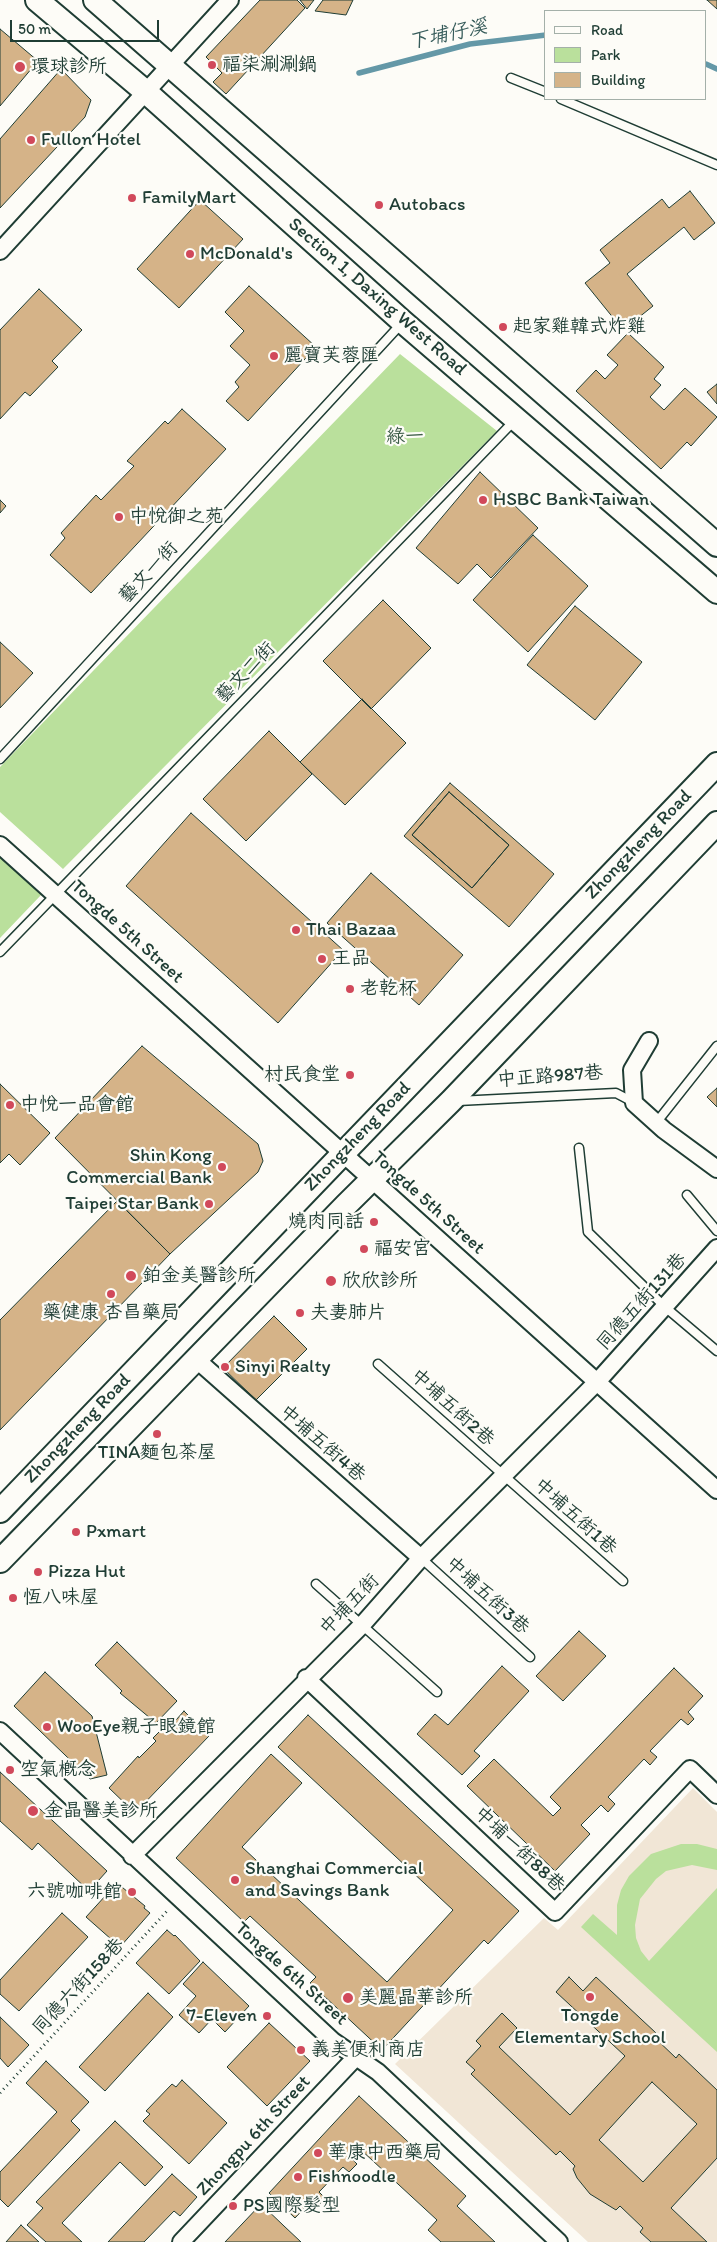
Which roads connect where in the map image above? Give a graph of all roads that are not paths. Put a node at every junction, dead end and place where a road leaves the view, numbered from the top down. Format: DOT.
graph roads {
  1 [pos="37,0"];
  2 [pos="95,0"];
  3 [pos="230,0"];
  4 [pos="170,66"];
  5 [pos="511,78"];
  6 [pos="544,91"];
  7 [pos="146,92"];
  8 [pos="563,100"];
  9 [pos="717,165"];
  10 [pos="0,251"];
  11 [pos="403,322"];
  12 [pos="516,418"];
  13 [pos="717,545"];
  14 [pos="717,592"];
  15 [pos="0,759"];
  16 [pos="717,764"];
  17 [pos="717,823"];
  18 [pos="0,845"];
  19 [pos="54,894"];
  20 [pos="0,952"];
  21 [pos="649,1041"];
  22 [pos="717,1046"];
  23 [pos="451,1102"];
  24 [pos="634,1103"];
  25 [pos="656,1123"];
  26 [pos="579,1148"];
  27 [pos="342,1153"];
  28 [pos="717,1169"];
  29 [pos="372,1180"];
  30 [pos="687,1195"];
  31 [pos="717,1231"];
  32 [pos="717,1248"];
  33 [pos="665,1307"];
  34 [pos="717,1351"];
  35 [pos="196,1360"];
  36 [pos="378,1364"];
  37 [pos="597,1382"];
  38 [pos="505,1476"];
  39 [pos="717,1490"];
  40 [pos="0,1511"];
  41 [pos="421,1558"];
  42 [pos="0,1561"];
  43 [pos="623,1581"];
  44 [pos="316,1584"];
  45 [pos="362,1625"];
  46 [pos="530,1657"];
  47 [pos="306,1678"];
  48 [pos="437,1692"];
  49 [pos="0,1731"];
  50 [pos="717,1794"];
  51 [pos="132,1856"];
  52 [pos="356,2057"];
  53 [pos="181,2242"];
  54 [pos="559,2242"];
  1 -- 7 [label="street, Section 1, Daxing West Road"];
  2 -- 4 [label="street, Section 1, Daxing West Road"];
  3 -- 4 [label="street"];
  4 -- 7 [label="street"];
  4 -- 13 [label="street, Section 1, Daxing West Road"];
  5 -- 6 [label="lane"];
  7 -- 10 [label="street"];
  7 -- 11 [label="street, Section 1, Daxing West Road"];
  8 -- 9 [label="lane"];
  11 -- 12 [label="street, Section 1, Daxing West Road"];
  11 -- 15 [label="lane, 藝文一街"];
  12 -- 14 [label="street, Section 1, Daxing West Road"];
  12 -- 19 [label="lane, 藝文二街"];
  16 -- 27 [label="street, Zhongzheng Road"];
  17 -- 23 [label="street, Zhongzheng Road"];
  18 -- 19 [label="street, Tongde 5th Street"];
  19 -- 20 [label="lane, 藝文二街"];
  19 -- 27 [label="street, Tongde 5th Street"];
  21 -- 24 [label="street"];
  22 -- 25 [label="lane"];
  23 -- 24 [label="lane, 中正路987巷"];
  23 -- 29 [label="street, Zhongzheng Road"];
  24 -- 25 [label="street, 中正路987巷"];
  25 -- 28 [label="street, 中正路987巷"];
  26 -- 33 [label="lane"];
  27 -- 29 [label="street, Tongde 5th Street"];
  27 -- 40 [label="street, Zhongzheng Road"];
  29 -- 35 [label="street, Zhongzheng Road"];
  29 -- 37 [label="street, Tongde 5th Street"];
  30 -- 31 [label="lane"];
  32 -- 33 [label="street, 同德五街131巷"];
  33 -- 34 [label="lane"];
  33 -- 37 [label="street, 同德五街131巷"];
  35 -- 41 [label="street, 中埔五街4巷"];
  35 -- 42 [label="street, Zhongzheng Road"];
  36 -- 38 [label="lane, 中埔五街2巷"];
  37 -- 38 [label="street, 中埔五街"];
  37 -- 39 [label="street, Tongde 5th Street"];
  38 -- 41 [label="street, 中埔五街"];
  38 -- 43 [label="lane, 中埔五街1巷"];
  41 -- 45 [label="street, 中埔五街"];
  41 -- 46 [label="lane, 中埔五街3巷"];
  44 -- 45 [label="lane"];
  45 -- 47 [label="street, 中埔五街"];
  45 -- 48 [label="lane"];
  47 -- 50 [label="street, 中埔一街88巷"];
  47 -- 51 [label="street, 中埔五街"];
  49 -- 51 [label="street, Tongde 6th Street"];
  51 -- 52 [label="street, Tongde 6th Street"];
  52 -- 53 [label="street, Zhongpu 6th Street"];
  52 -- 54 [label="street, Tongde 6th Street"];
}
